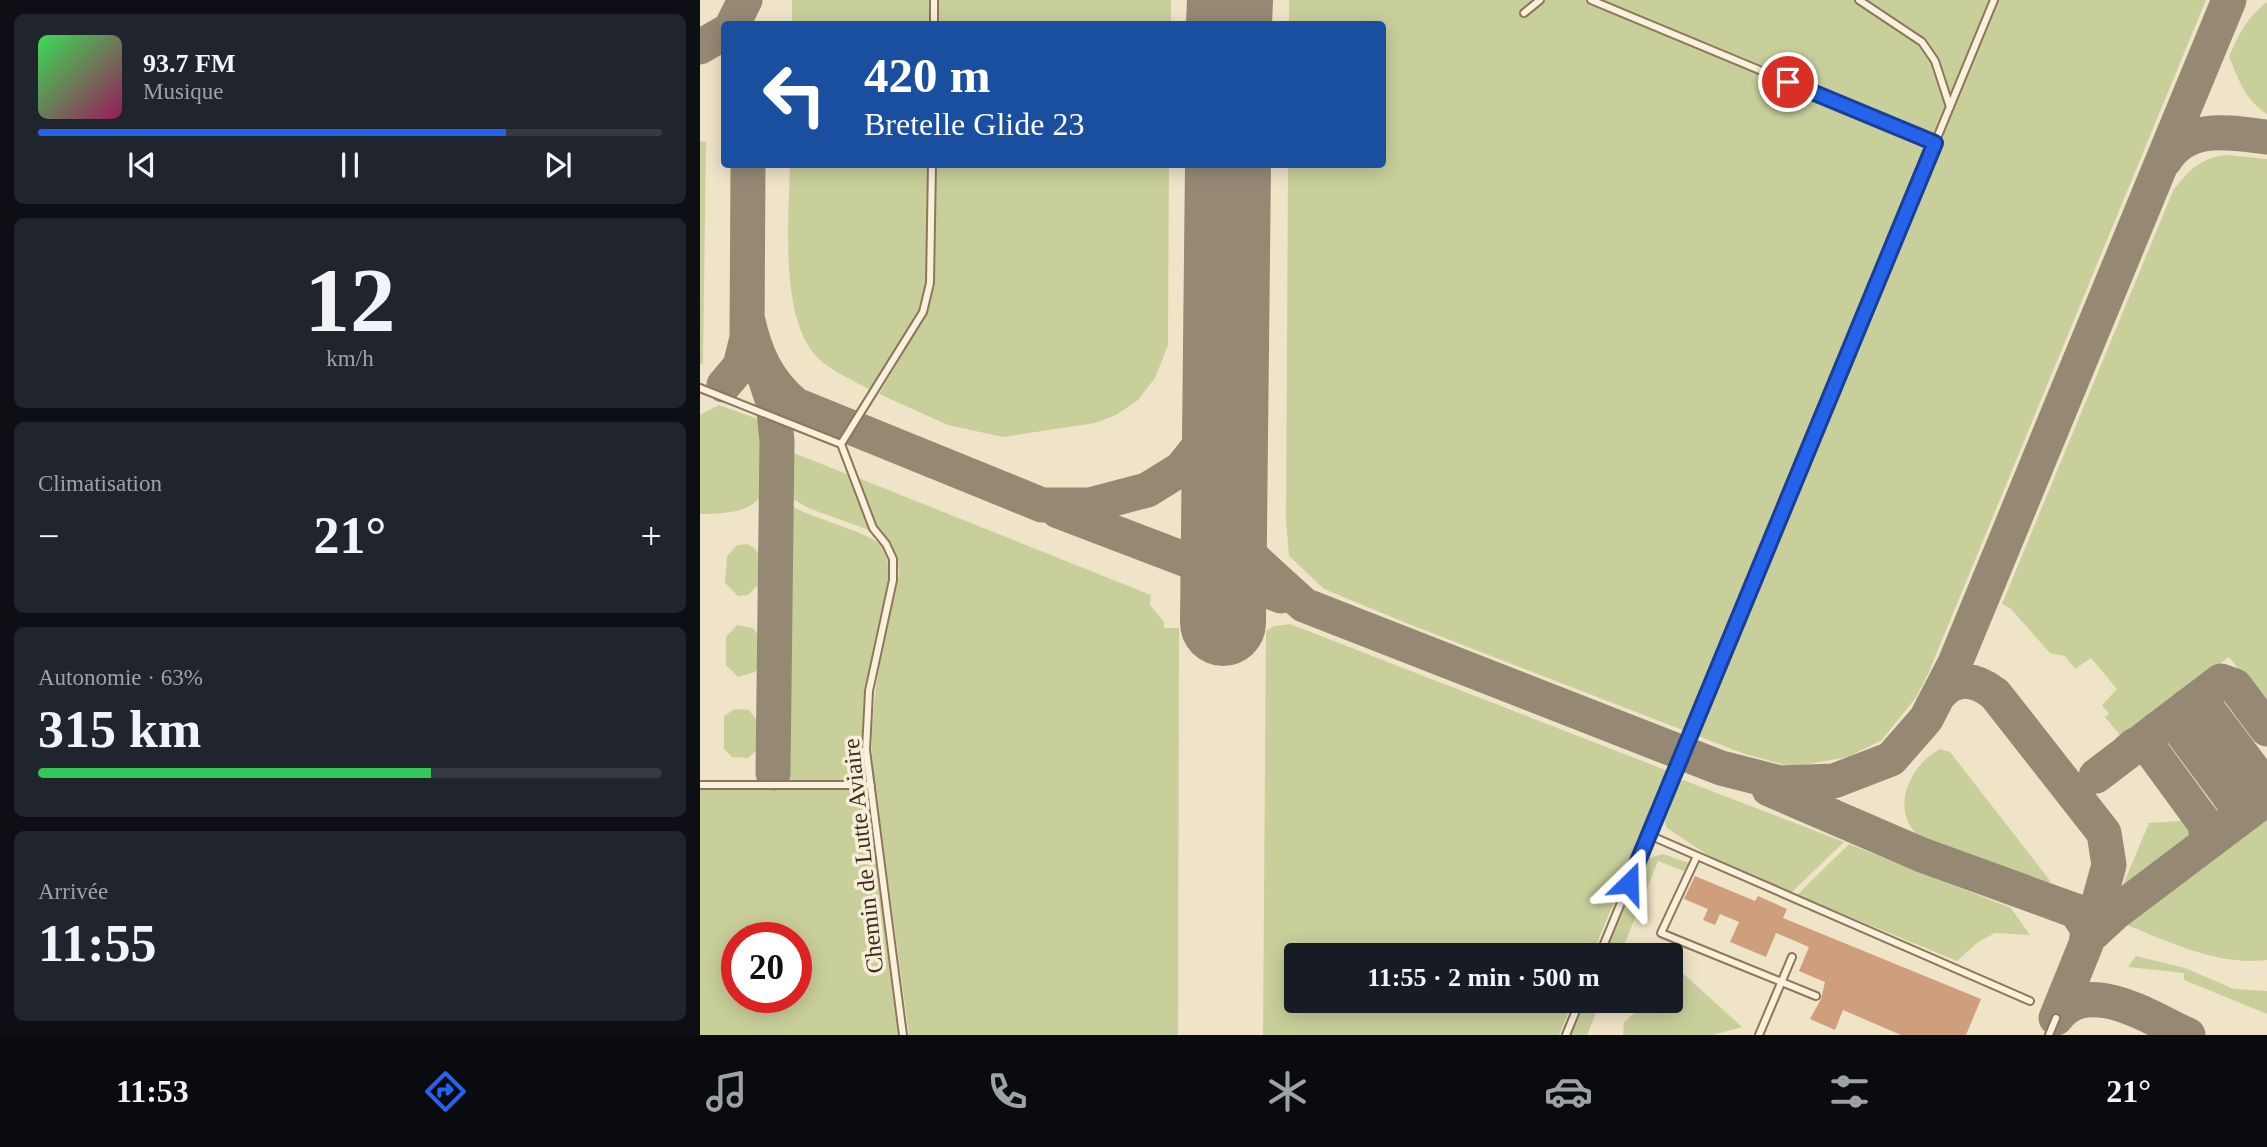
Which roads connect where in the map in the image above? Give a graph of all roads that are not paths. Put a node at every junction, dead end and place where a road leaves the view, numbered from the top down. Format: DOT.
graph roads {
  1 [pos="934,0"];
  2 [pos="1540,0"];
  3 [pos="1591,0"];
  4 [pos="1859,0"];
  5 [pos="1994,0"];
  6 [pos="1524,13"];
  7 [pos="934,21"];
  8 [pos="1950,107"];
  9 [pos="1935,143"];
  10 [pos="932,168"];
  11 [pos="700,388"];
  12 [pos="841,444"];
  13 [pos="700,785"];
  14 [pos="871,785"];
  15 [pos="1648,835"];
  16 [pos="1697,856"];
  17 [pos="1604,943"];
  18 [pos="1792,957"];
  19 [pos="1782,982"];
  20 [pos="1816,996"];
  21 [pos="2031,1001"];
  22 [pos="1575,1013"];
  23 [pos="2056,1018"];
  24 [pos="903,1035"];
  25 [pos="1566,1035"];
  26 [pos="1759,1035"];
  27 [pos="2049,1035"];
  1 -- 7 [label="lane"];
  2 -- 6 [label="lane"];
  3 -- 9 [label="lane"];
  4 -- 8 [label="lane"];
  5 -- 8 [label="lane"];
  8 -- 9 [label="lane"];
  9 -- 15 [label="lane"];
  10 -- 12 [label="lane"];
  11 -- 12 [label="lane"];
  12 -- 14 [label="lane, Chemin de Lutte Aviaire"];
  13 -- 14 [label="lane"];
  14 -- 24 [label="lane, Chemin de Lutte Aviaire"];
  15 -- 16 [label="lane"];
  15 -- 17 [label="lane"];
  16 -- 19 [label="lane"];
  16 -- 21 [label="lane"];
  18 -- 19 [label="lane"];
  19 -- 20 [label="lane"];
  19 -- 26 [label="lane"];
  22 -- 25 [label="lane"];
  23 -- 27 [label="lane"];
}
